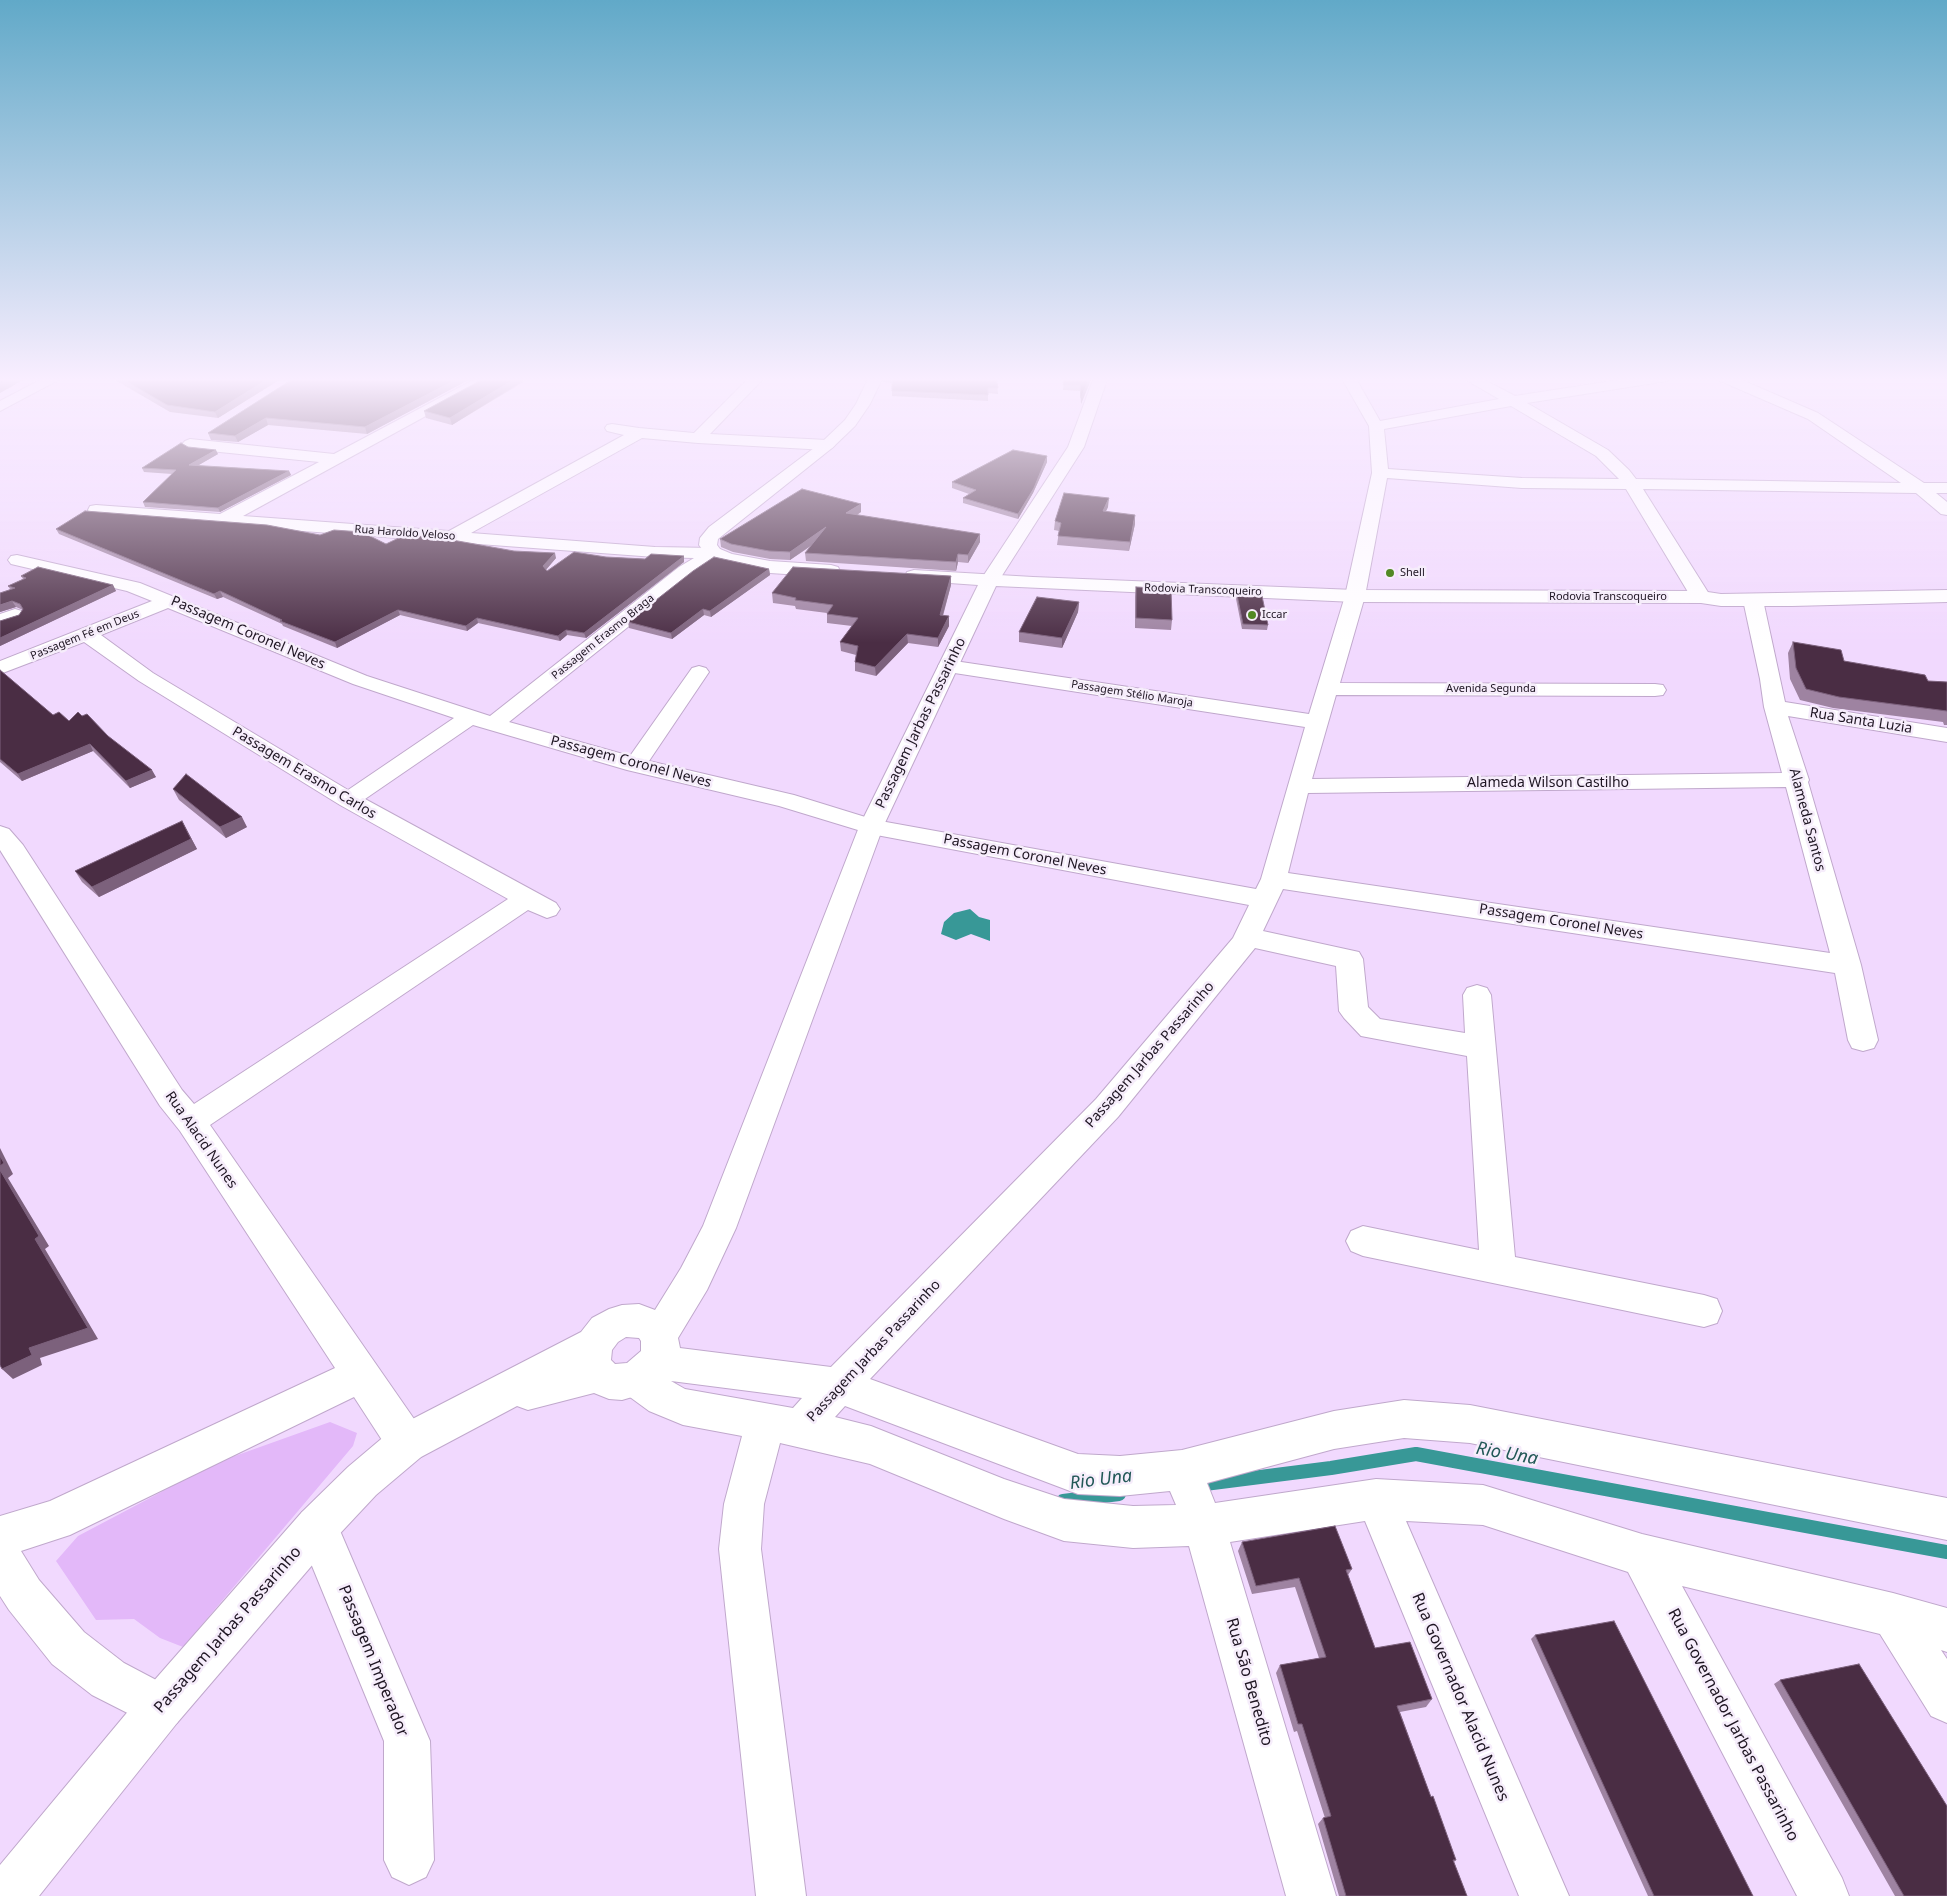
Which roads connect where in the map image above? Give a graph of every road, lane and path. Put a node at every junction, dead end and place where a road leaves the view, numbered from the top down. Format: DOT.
graph roads {
  1 [pos="326,465"];
  2 [pos="580,465"];
  3 [pos="799,465"];
  4 [pos="1064,465"];
  5 [pos="1379,465"];
  6 [pos="1615,465"];
  7 [pos="1886,465"];
  8 [pos="1380,473"];
  9 [pos="1630,484"];
  10 [pos="1919,488"];
  11 [pos="1947,488"];
  12 [pos="96,510"];
  13 [pos="1947,510"];
  14 [pos="222,520"];
  15 [pos="451,537"];
  16 [pos="714,553"];
  17 [pos="17,560"];
  18 [pos="848,572"];
  19 [pos="897,575"];
  20 [pos="989,581"];
  21 [pos="1355,596"];
  22 [pos="1947,596"];
  23 [pos="1701,597"];
  24 [pos="1753,600"];
  25 [pos="170,601"];
  26 [pos="88,635"];
  27 [pos="948,666"];
  28 [pos="0,668"];
  29 [pos="699,672"];
  30 [pos="1327,689"];
  31 [pos="1655,690"];
  32 [pos="1775,706"];
  33 [pos="470,717"];
  34 [pos="1317,722"];
  35 [pos="493,724"];
  36 [pos="1947,735"];
  37 [pos="635,765"];
  38 [pos="1797,780"];
  39 [pos="1298,786"];
  40 [pos="348,800"];
  41 [pos="871,826"];
  42 [pos="0,834"];
  43 [pos="1269,889"];
  44 [pos="1247,937"];
  45 [pos="1847,965"];
  46 [pos="1477,995"];
  47 [pos="1862,1040"];
  48 [pos="1481,1047"];
  49 [pos="191,1122"];
  50 [pos="1363,1241"];
  51 [pos="1498,1269"];
  52 [pos="1704,1311"];
  53 [pos="630,1353"];
  54 [pos="360,1375"];
  55 [pos="838,1386"];
  56 [pos="784,1425"];
  57 [pos="407,1444"];
  58 [pos="1184,1475"];
  59 [pos="1376,1498"];
  60 [pos="1947,1519"];
  61 [pos="1204,1525"];
  62 [pos="318,1527"];
  63 [pos="0,1537"];
  64 [pos="1642,1555"];
  65 [pos="0,1557"];
  66 [pos="1894,1615"];
  67 [pos="1947,1630"];
  68 [pos="1947,1700"];
  69 [pos="161,1707"];
  70 [pos="409,1860"];
  71 [pos="7,1896"];
  72 [pos="781,1896"];
  73 [pos="1311,1896"];
  74 [pos="1544,1896"];
  75 [pos="1824,1896"];
  1 -- 14 [label="street"];
  2 -- 15 [label="street"];
  3 -- 16 [label="street"];
  4 -- 20 [label="street, Passagem Jarbas Passarinho"];
  5 -- 8 [label="street, Passagem Jarbas Passarinho"];
  6 -- 9 [label="street"];
  7 -- 10 [label="street"];
  8 -- 9 [label="street"];
  8 -- 21 [label="street, Passagem Jarbas Passarinho"];
  9 -- 10 [label="street"];
  9 -- 23 [label="street"];
  10 -- 11 [label="street"];
  10 -- 13 [label="street"];
  12 -- 14 [label="street, Rua Haroldo Veloso"];
  14 -- 15 [label="street, Rua Haroldo Veloso"];
  15 -- 16 [label="street, Rua Haroldo Veloso"];
  16 -- 18 [label="street"];
  16 -- 35 [label="street, Passagem Erasmo Braga"];
  17 -- 25 [label="street, Passagem Coronel Neves"];
  19 -- 20 [label="street, Rodovia Transcoqueiro"];
  20 -- 21 [label="street, Rodovia Transcoqueiro"];
  20 -- 27 [label="street, Passagem Jarbas Passarinho"];
  21 -- 23 [label="street, Rodovia Transcoqueiro"];
  21 -- 30 [label="street, Passagem Jarbas Passarinho"];
  22 -- 24 [label="street, Rodovia Transcoqueiro"];
  23 -- 24 [label="street, Rodovia Transcoqueiro"];
  24 -- 32 [label="street, Alameda Santos"];
  25 -- 26 [label="street, Passagem Fé em Deus"];
  25 -- 33 [label="street, Passagem Coronel Neves"];
  26 -- 28 [label="street, Passagem Fé em Deus"];
  26 -- 40 [label="street, Passagem Erasmo Carlos"];
  27 -- 34 [label="street, Passagem Stélio Maroja"];
  27 -- 41 [label="street, Passagem Jarbas Passarinho"];
  29 -- 37 [label="street"];
  30 -- 31 [label="street, Avenida Segunda"];
  30 -- 34 [label="street, Passagem Jarbas Passarinho"];
  32 -- 36 [label="street, Rua Santa Luzia"];
  32 -- 38 [label="street, Alameda Santos"];
  33 -- 35 [label="street, Passagem Coronel Neves"];
  33 -- 40 [label="street"];
  34 -- 39 [label="street, Passagem Jarbas Passarinho"];
  35 -- 37 [label="street, Passagem Coronel Neves"];
  37 -- 41 [label="street, Passagem Coronel Neves"];
  38 -- 39 [label="street, Alameda Wilson Castilho"];
  38 -- 45 [label="street, Alameda Santos"];
  39 -- 43 [label="street, Passagem Jarbas Passarinho"];
  40 -- 49 [label="street, Passagem Erasmo Carlos"];
  41 -- 43 [label="street, Passagem Coronel Neves"];
  41 -- 53 [label="street, Passagem Jarbas Passarinho"];
  42 -- 49 [label="street, Rua Alacid Nunes"];
  43 -- 44 [label="street, Passagem Jarbas Passarinho"];
  43 -- 45 [label="street, Passagem Coronel Neves"];
  44 -- 48 [label="street"];
  44 -- 55 [label="street, Passagem Jarbas Passarinho"];
  45 -- 47 [label="street, Alameda Santos"];
  46 -- 48 [label="street"];
  48 -- 51 [label="street"];
  49 -- 54 [label="street, Rua Alacid Nunes"];
  50 -- 51 [label="street"];
  51 -- 52 [label="street"];
  53 -- 55 [label="street"];
  53 -- 56 [label="street"];
  53 -- 57 [label="street, Passagem Jarbas Passarinho"];
  54 -- 57 [label="street, Rua Alacid Nunes"];
  54 -- 63 [label="street"];
  55 -- 56 [label="street, Passagem Jarbas Passarinho"];
  55 -- 58 [label="street"];
  56 -- 61 [label="street"];
  56 -- 72 [label="street"];
  57 -- 62 [label="street, Passagem Jarbas Passarinho"];
  58 -- 60 [label="street"];
  58 -- 61 [label="street, Rua São Benedito"];
  59 -- 61 [label="street"];
  59 -- 64 [label="street"];
  59 -- 74 [label="street, Rua Governador Alacid Nunes"];
  61 -- 73 [label="street, Rua São Benedito"];
  62 -- 69 [label="street, Passagem Jarbas Passarinho"];
  62 -- 70 [label="street, Passagem Imperador"];
  64 -- 66 [label="street"];
  64 -- 75 [label="street, Rua Governador Jarbas Passarinho"];
  65 -- 69 [label="street"];
  66 -- 67 [label="street"];
  66 -- 68 [label="street"];
  69 -- 71 [label="street, Passagem Jarbas Passarinho"];
}
